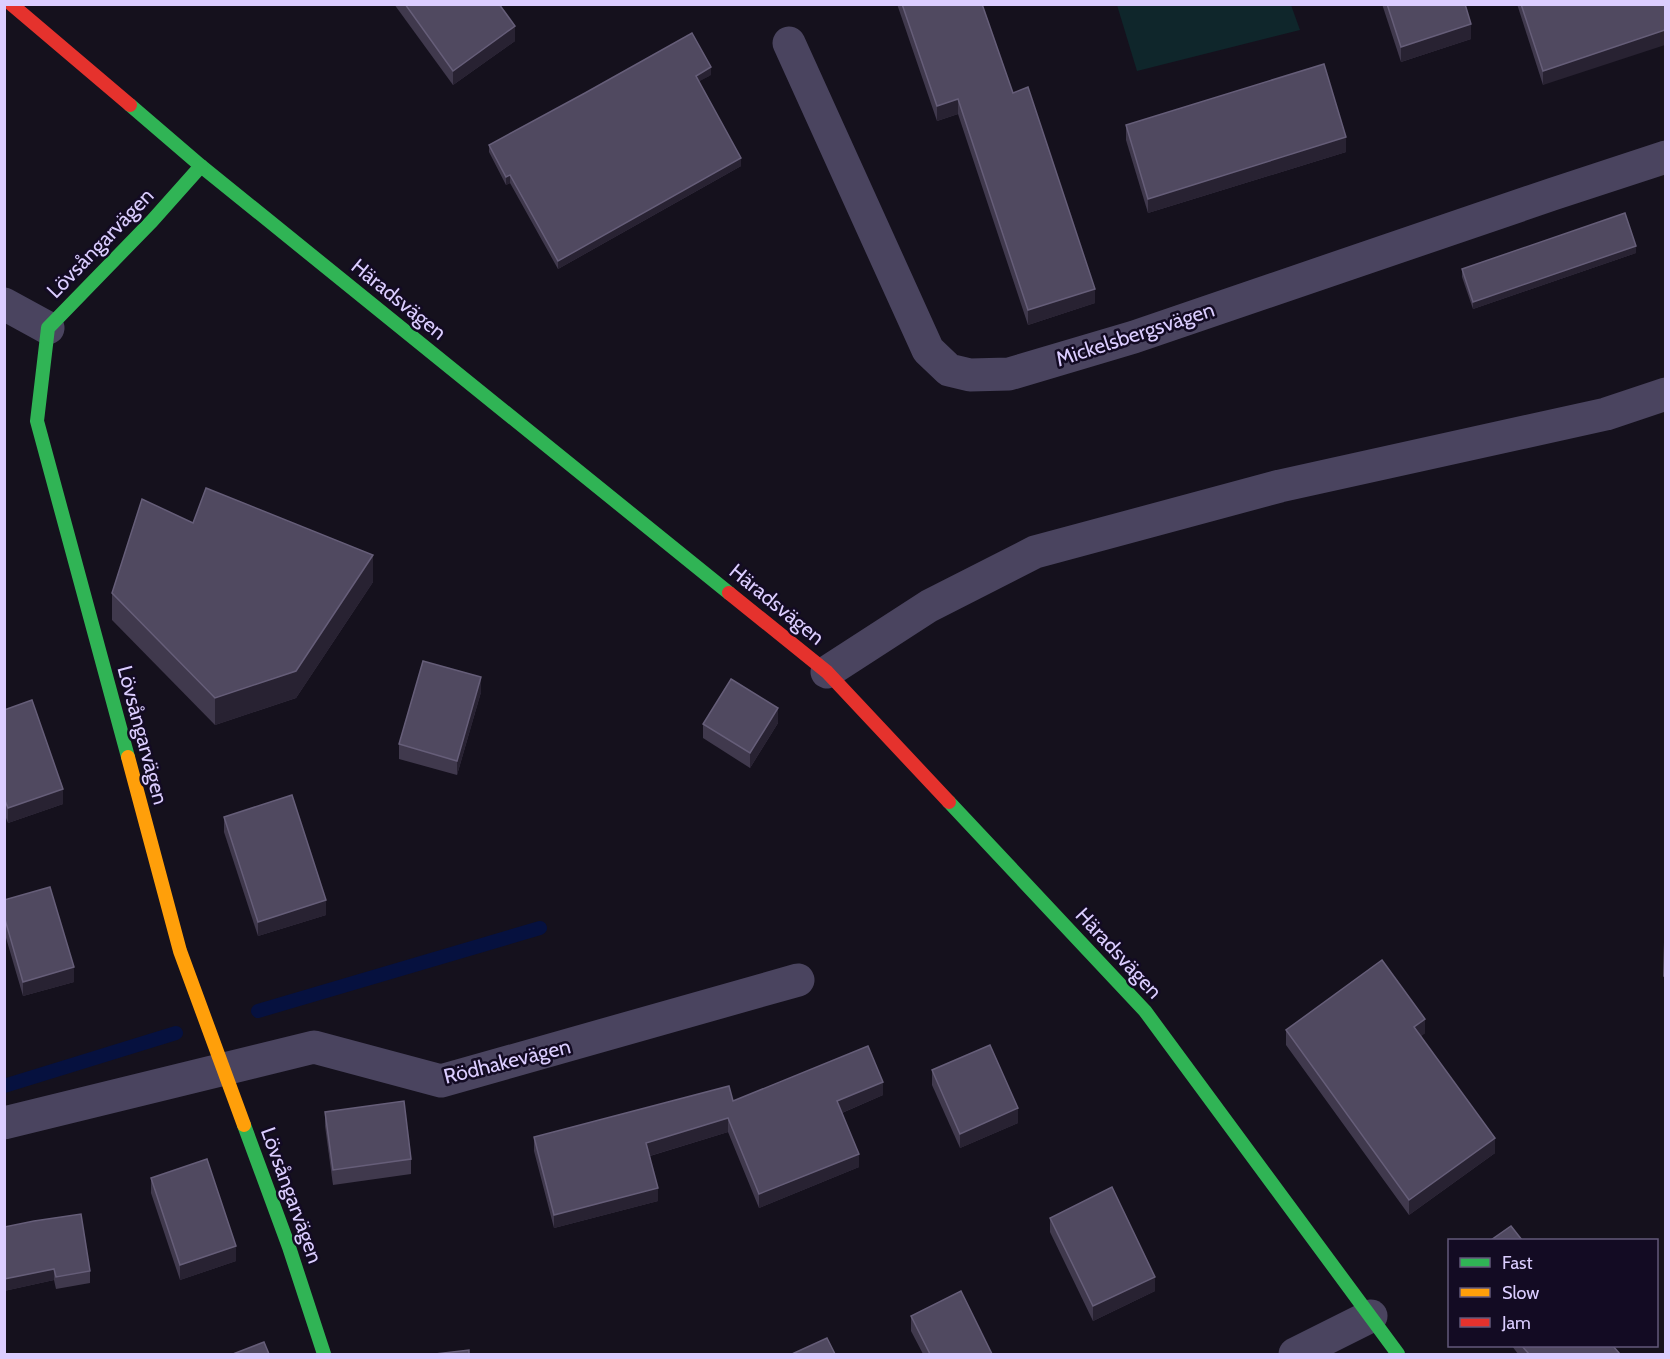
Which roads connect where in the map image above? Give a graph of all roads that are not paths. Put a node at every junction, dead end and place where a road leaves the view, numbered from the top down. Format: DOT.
graph roads {
  1 [pos="11,4"];
  2 [pos="789,43"];
  3 [pos="1665,157"];
  4 [pos="201,166"];
  5 [pos="4,304"];
  6 [pos="48,328"];
  7 [pos="1665,394"];
  8 [pos="828,672"];
  9 [pos="798,980"];
  10 [pos="224,1070"];
  11 [pos="4,1123"];
  12 [pos="1371,1316"];
  13 [pos="324,1354"];
  14 [pos="1295,1354"];
  15 [pos="1398,1354"];
  1 -- 4 [label="street, Häradsvägen"];
  2 -- 3 [label="street, Mickelsbergsvägen"];
  4 -- 6 [label="street, Lövsångarvägen"];
  4 -- 8 [label="street, Häradsvägen"];
  5 -- 6 [label="street"];
  6 -- 10 [label="street, Lövsångarvägen"];
  7 -- 8 [label="street"];
  8 -- 12 [label="street, Häradsvägen"];
  9 -- 10 [label="street, Rödhakevägen"];
  10 -- 11 [label="street, Rödhakevägen"];
  10 -- 13 [label="street, Lövsångarvägen"];
  12 -- 14 [label="street"];
  12 -- 15 [label="street, Häradsvägen"];
}
